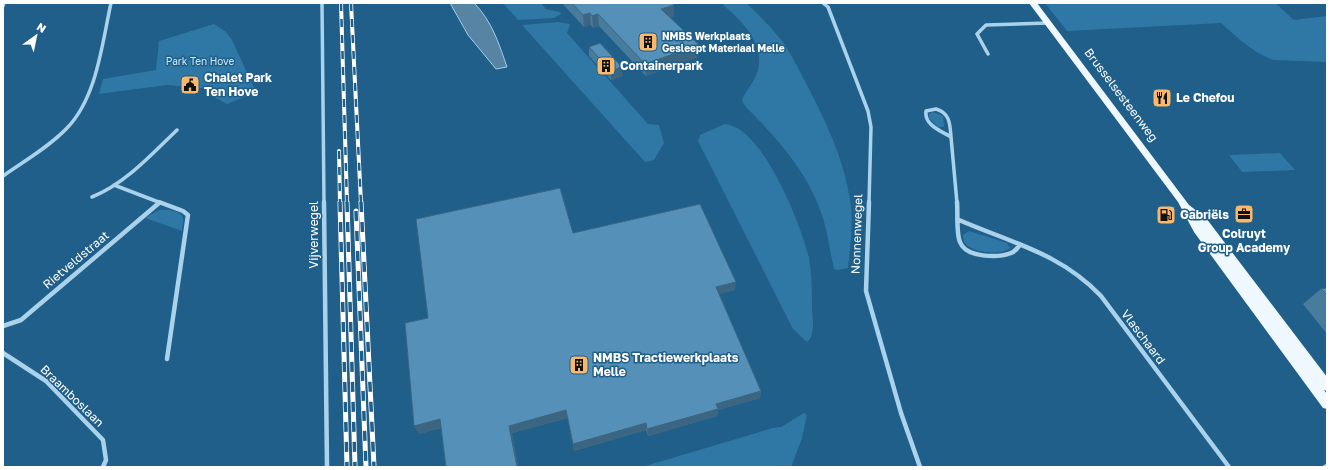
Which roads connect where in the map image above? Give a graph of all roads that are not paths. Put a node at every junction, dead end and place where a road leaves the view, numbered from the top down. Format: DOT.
graph roads {
  1 [pos="4,3"];
  2 [pos="111,3"];
  3 [pos="322,3"];
  4 [pos="823,3"];
  5 [pos="1033,3"];
  6 [pos="3,6"];
  7 [pos="1048,23"];
  8 [pos="988,54"];
  9 [pos="177,130"];
  10 [pos="951,137"];
  11 [pos="3,176"];
  12 [pos="114,185"];
  13 [pos="92,197"];
  14 [pos="159,203"];
  15 [pos="1186,206"];
  16 [pos="959,220"];
  17 [pos="1020,245"];
  18 [pos="3,326"];
  19 [pos="3,353"];
  20 [pos="167,359"];
  21 [pos="1327,386"];
  22 [pos="1327,404"];
  23 [pos="103,467"];
  24 [pos="328,467"];
  25 [pos="920,467"];
  26 [pos="1229,467"];
  1 -- 6 [label="street"];
  2 -- 11 [label="street"];
  3 -- 24 [label="street, Vijverwegel"];
  4 -- 25 [label="street, Nonnenwegel"];
  5 -- 7 [label="main road, Brusselsesteenweg"];
  7 -- 8 [label="street"];
  7 -- 15 [label="main road, Brusselsesteenweg"];
  9 -- 12 [label="street"];
  10 -- 10 [label="street"];
  10 -- 16 [label="street"];
  12 -- 13 [label="street"];
  12 -- 14 [label="street"];
  14 -- 18 [label="street, Rietveldstraat"];
  14 -- 20 [label="street"];
  15 -- 21 [label="main road, Brusselsesteenweg"];
  15 -- 22 [label="main road, Brusselsesteenweg"];
  16 -- 17 [label="street, Vlaschaard"];
  16 -- 17 [label="street"];
  17 -- 26 [label="street, Vlaschaard"];
  19 -- 23 [label="street, Braamboslaan"];
}
